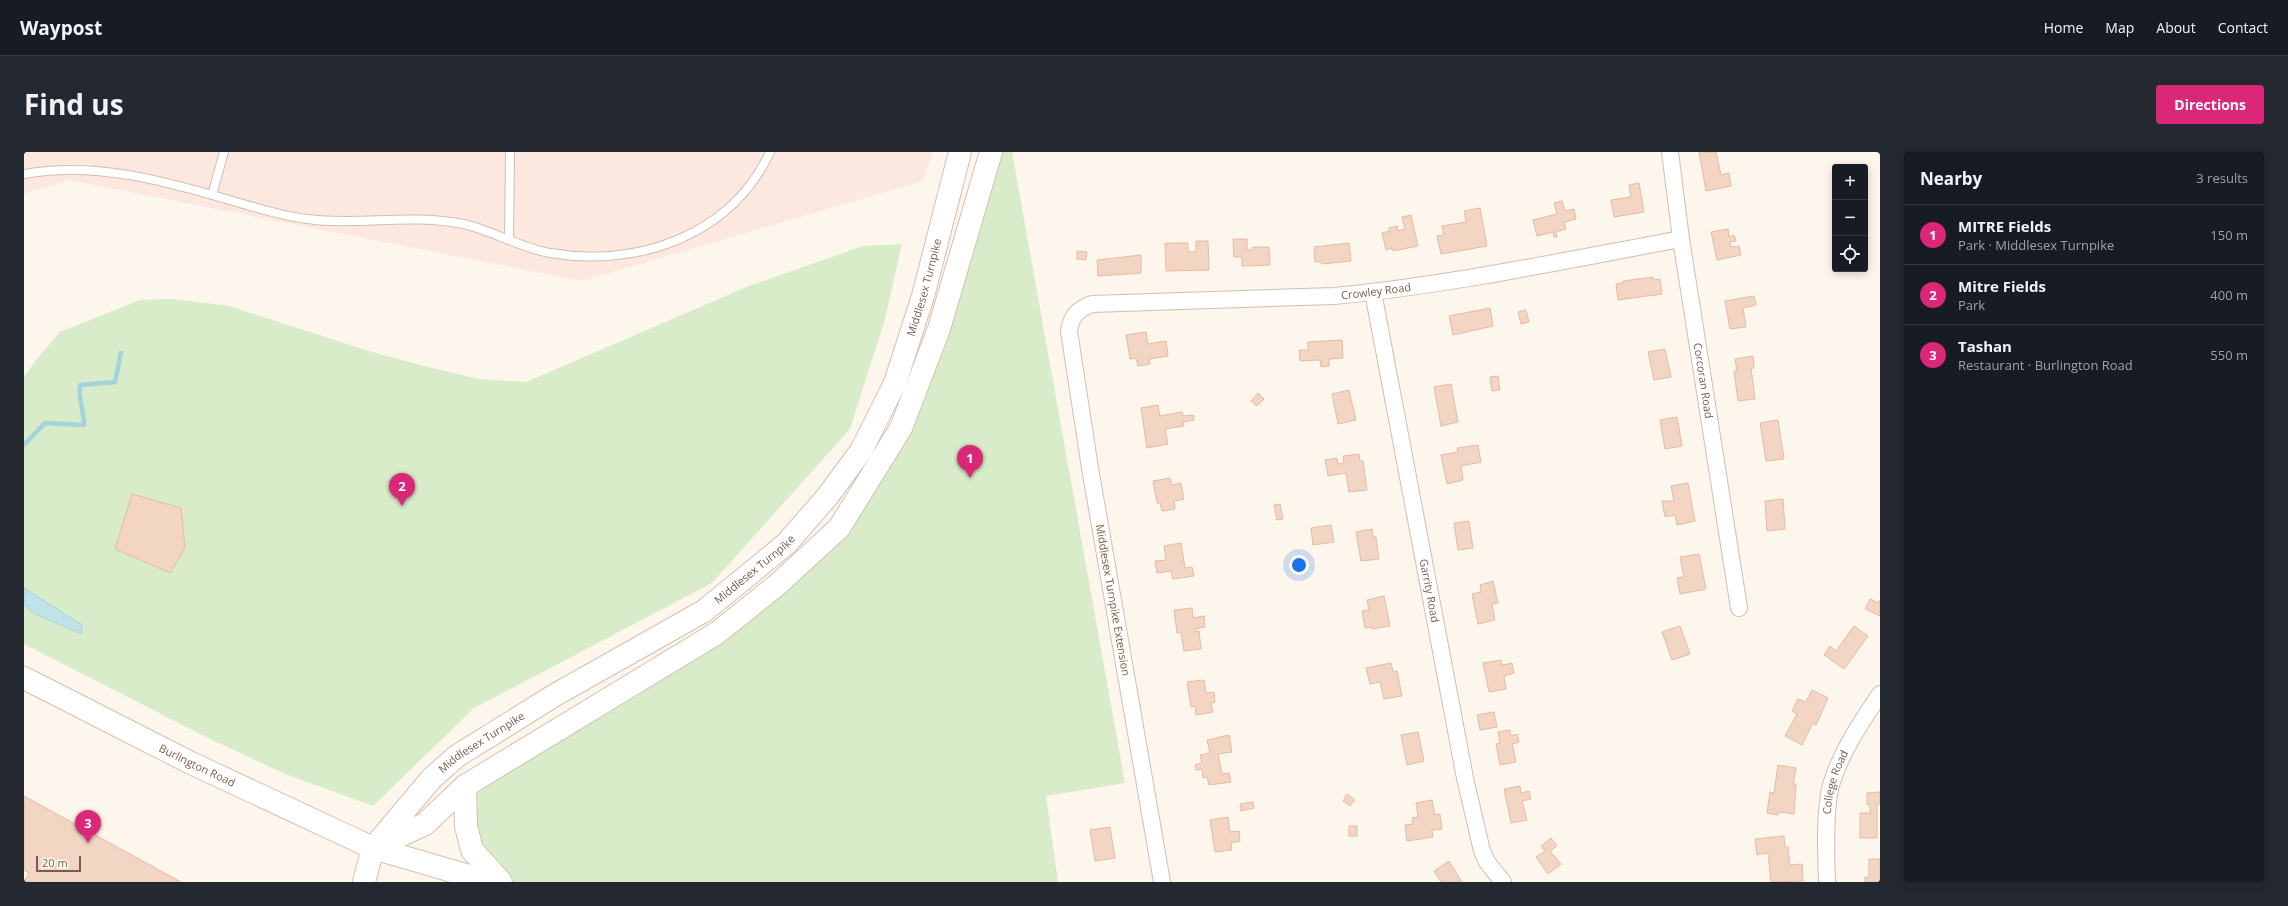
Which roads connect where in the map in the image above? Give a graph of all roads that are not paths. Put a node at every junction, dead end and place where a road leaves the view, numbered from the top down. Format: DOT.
graph roads {
  1 [pos="224,152"];
  2 [pos="510,152"];
  3 [pos="770,152"];
  4 [pos="960,152"];
  5 [pos="991,152"];
  6 [pos="1670,152"];
  7 [pos="24,174"];
  8 [pos="212,195"];
  9 [pos="1681,239"];
  10 [pos="510,240"];
  11 [pos="1373,292"];
  12 [pos="1072,318"];
  13 [pos="1739,608"];
  14 [pos="24,678"];
  15 [pos="1880,694"];
  16 [pos="465,786"];
  17 [pos="373,848"];
  18 [pos="364,882"];
  19 [pos="490,882"];
  20 [pos="501,882"];
  21 [pos="1162,882"];
  22 [pos="1503,882"];
  23 [pos="1827,882"];
  1 -- 8 [label="lane"];
  2 -- 10 [label="lane"];
  3 -- 10 [label="lane"];
  4 -- 17 [label="main road, Middlesex Turnpike"];
  5 -- 16 [label="main road"];
  6 -- 9 [label="street, Corcoran Road"];
  7 -- 8 [label="lane"];
  8 -- 10 [label="lane"];
  9 -- 11 [label="street, Crowley Road"];
  9 -- 13 [label="street, Corcoran Road"];
  11 -- 12 [label="street, Crowley Road"];
  11 -- 22 [label="street, Garrity Road"];
  12 -- 21 [label="street, Middlesex Turnpike Extension"];
  14 -- 17 [label="main road, Burlington Road"];
  15 -- 23 [label="street, College Road"];
  16 -- 17 [label="main road"];
  16 -- 20 [label="main road"];
  17 -- 18 [label="main road, Middlesex Turnpike"];
  17 -- 19 [label="main road, Burlington Road"];
}
